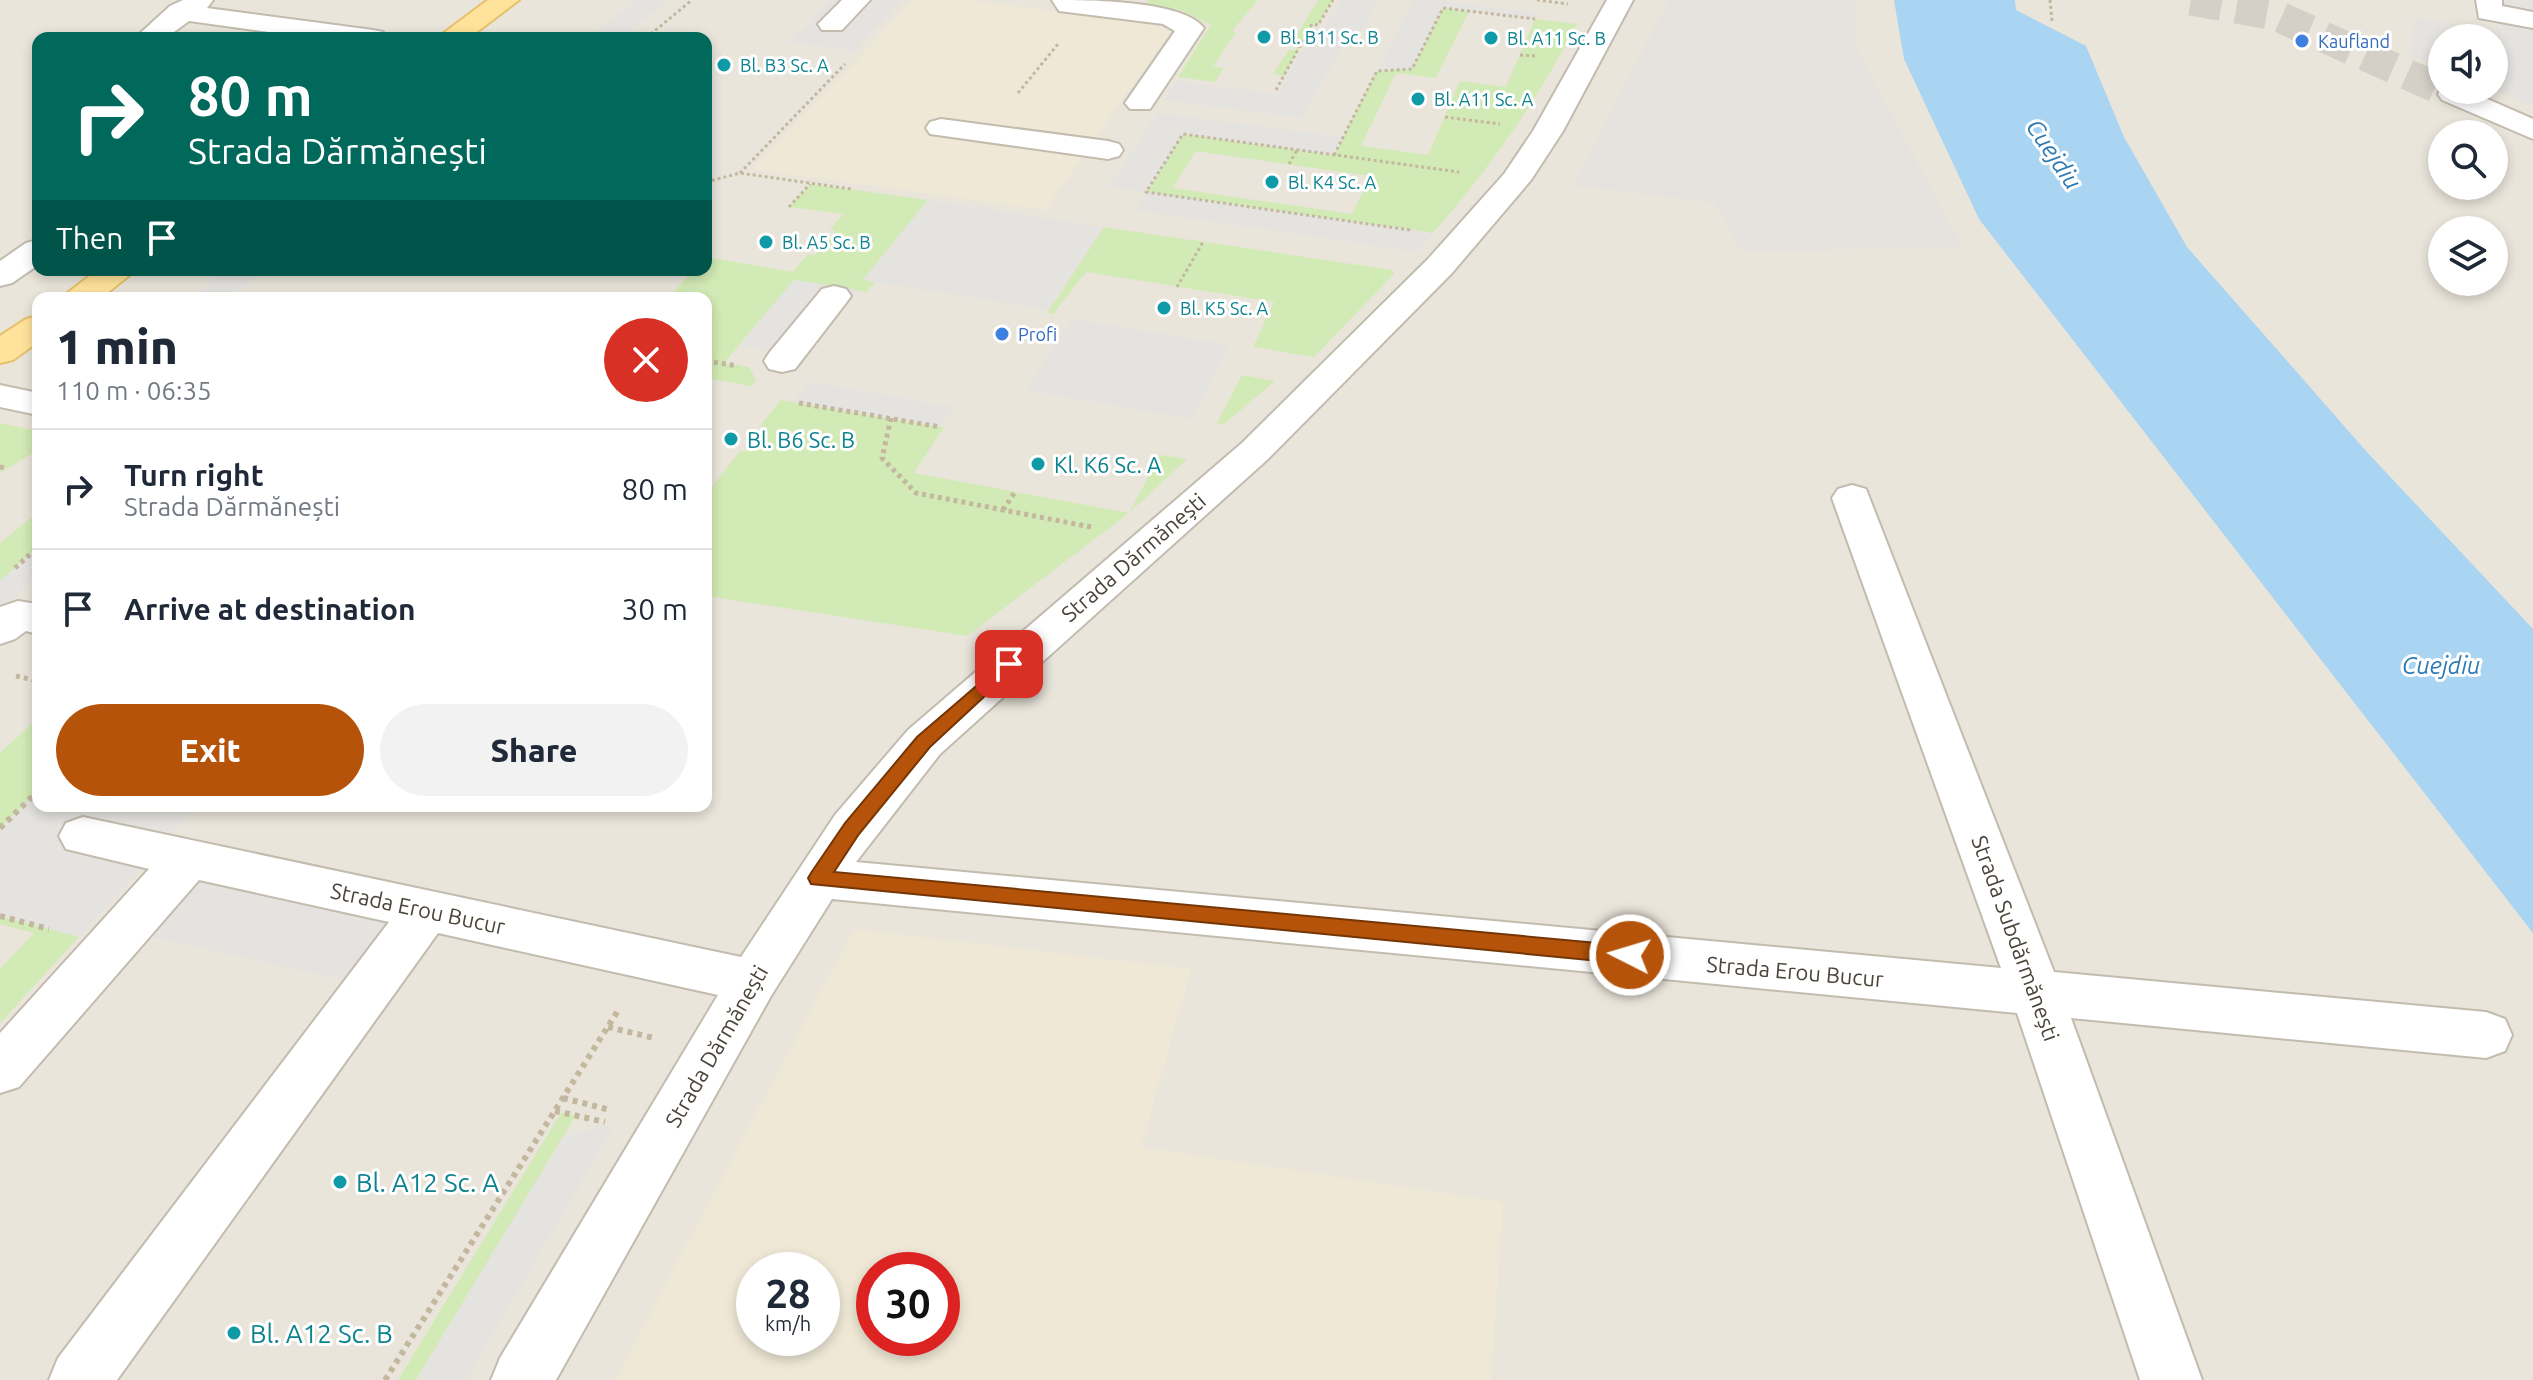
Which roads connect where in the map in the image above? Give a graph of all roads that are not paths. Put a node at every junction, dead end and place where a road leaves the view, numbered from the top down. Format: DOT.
graph roads {
  1 [pos="506,0"];
  2 [pos="857,0"];
  3 [pos="1065,0"];
  4 [pos="1620,0"];
  5 [pos="2489,0"];
  6 [pos="190,6"];
  7 [pos="2533,20"];
  8 [pos="832,24"];
  9 [pos="157,32"];
  10 [pos="339,32"];
  11 [pos="460,32"];
  12 [pos="1140,103"];
  13 [pos="2474,104"];
  14 [pos="941,128"];
  15 [pos="2533,130"];
  16 [pos="1108,150"];
  17 [pos="32,254"];
  18 [pos="0,276"];
  19 [pos="110,276"];
  20 [pos="87,292"];
  21 [pos="834,296"];
  22 [pos="32,330"];
  23 [pos="0,352"];
  24 [pos="782,361"];
  25 [pos="0,396"];
  26 [pos="32,403"];
  27 [pos="1852,498"];
  28 [pos="32,618"];
  29 [pos="0,629"];
  30 [pos="83,836"];
  31 [pos="189,858"];
  32 [pos="818,878"];
  33 [pos="427,910"];
  34 [pos="753,981"];
  35 [pos="2036,993"];
  36 [pos="2486,1035"];
  37 [pos="0,1070"];
  38 [pos="80,1380"];
  39 [pos="522,1380"];
  40 [pos="2171,1380"];
  1 -- 11 [label="main road"];
  2 -- 8 [label="street"];
  3 -- 12 [label="street"];
  4 -- 32 [label="street, Strada Dărmănești"];
  5 -- 7 [label="street"];
  6 -- 9 [label="street"];
  6 -- 10 [label="street"];
  13 -- 15 [label="street"];
  14 -- 16 [label="street"];
  17 -- 18 [label="street"];
  19 -- 20 [label="main road"];
  21 -- 24 [label="street"];
  22 -- 23 [label="main road"];
  25 -- 26 [label="street"];
  27 -- 35 [label="street, Strada Subdărmănești"];
  28 -- 29 [label="street"];
  30 -- 31 [label="street, Strada Erou Bucur"];
  31 -- 33 [label="street, Strada Erou Bucur"];
  31 -- 37 [label="street"];
  32 -- 34 [label="street, Strada Dărmănești"];
  32 -- 35 [label="street, Strada Erou Bucur"];
  33 -- 34 [label="street, Strada Erou Bucur"];
  33 -- 38 [label="street"];
  34 -- 39 [label="street, Strada Dărmănești"];
  35 -- 36 [label="street, Strada Erou Bucur"];
  35 -- 40 [label="street, Strada Subdărmănești"];
}
